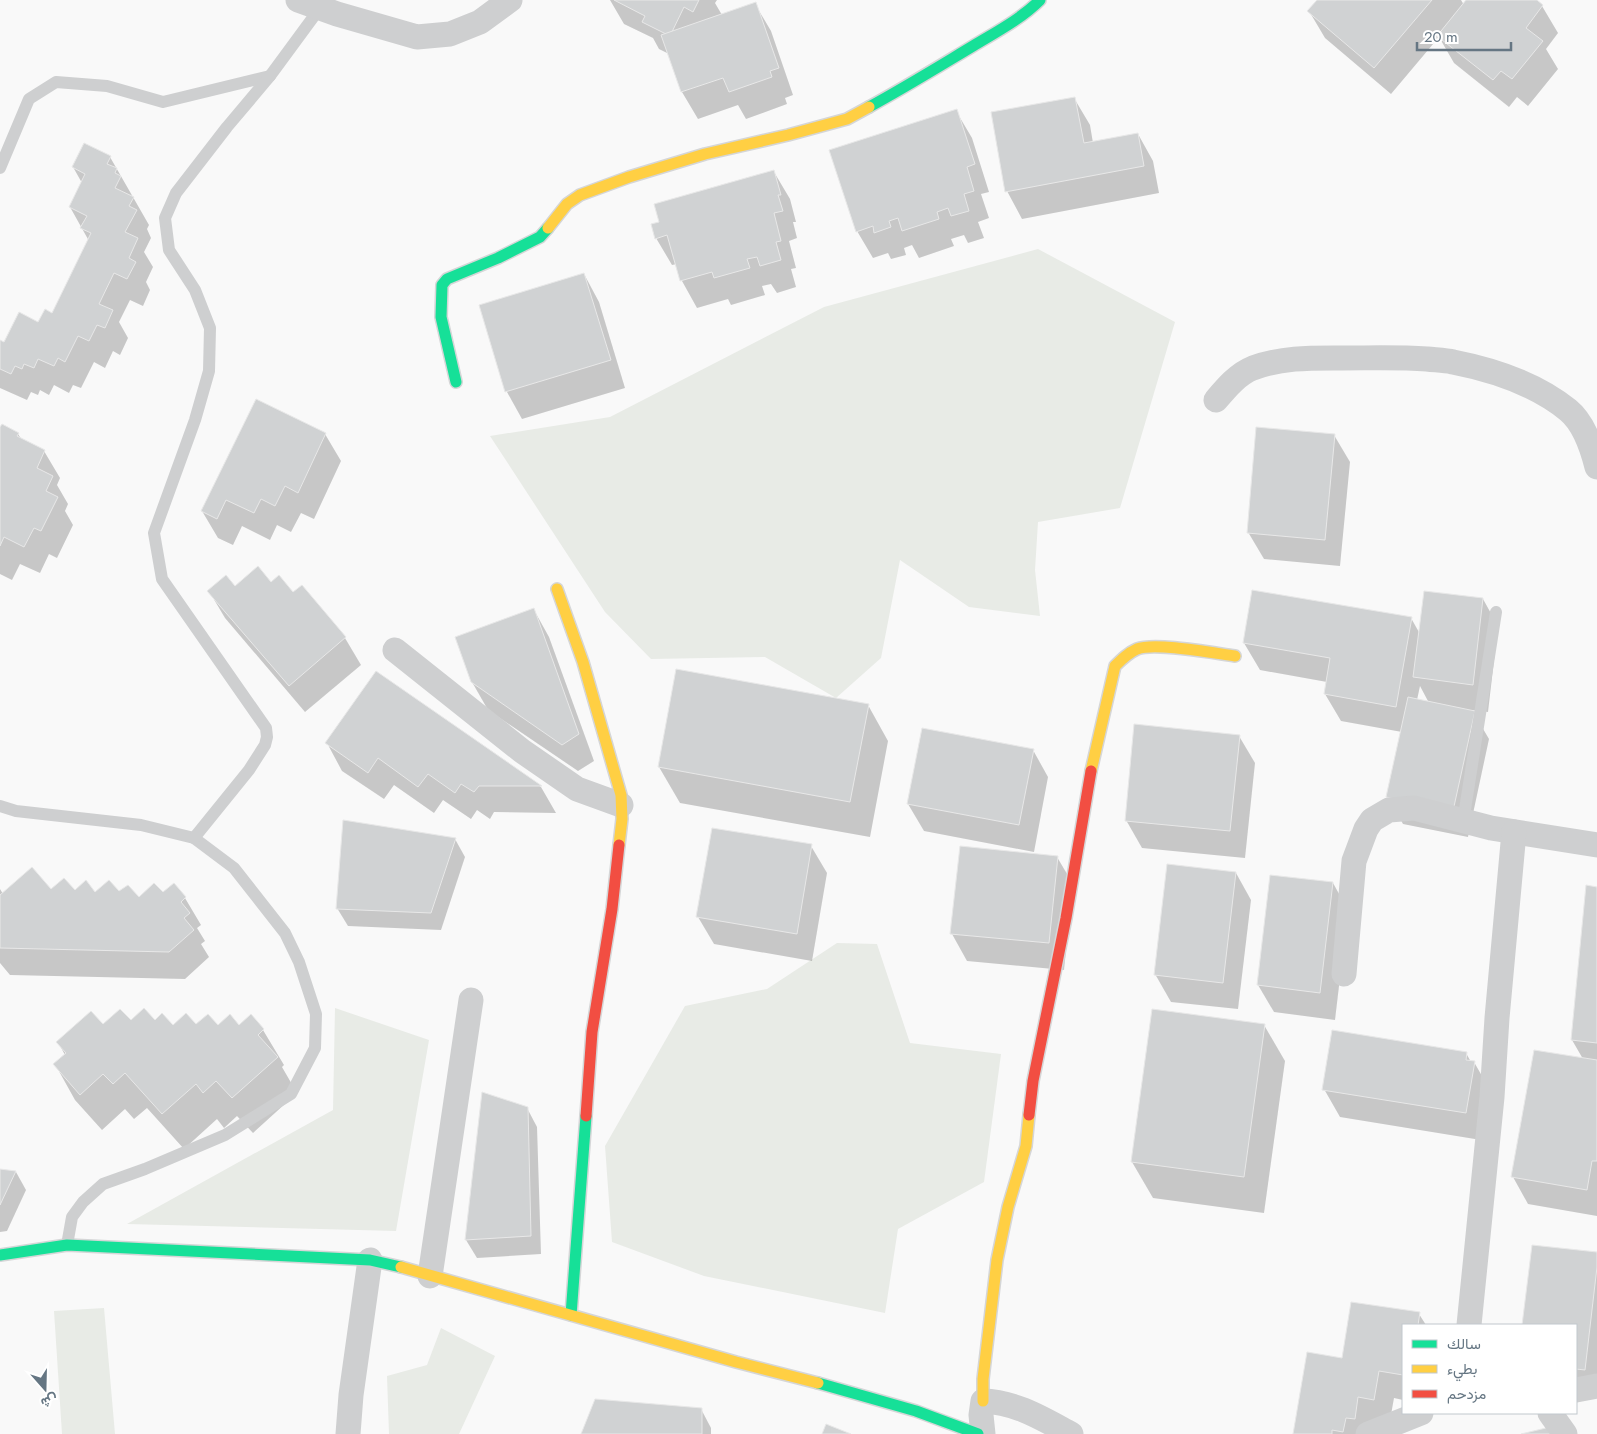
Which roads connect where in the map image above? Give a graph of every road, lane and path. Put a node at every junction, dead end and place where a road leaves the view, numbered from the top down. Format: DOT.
graph roads {
  1 [pos="510,0"];
  2 [pos="1040,0"];
  3 [pos="309,4"];
  4 [pos="270,76"];
  5 [pos="0,168"];
  6 [pos="456,382"];
  7 [pos="1216,400"];
  8 [pos="1597,467"];
  9 [pos="557,589"];
  10 [pos="1496,612"];
  11 [pos="395,650"];
  12 [pos="1235,656"];
  13 [pos="621,805"];
  14 [pos="0,806"];
  15 [pos="1463,822"];
  16 [pos="1514,832"];
  17 [pos="194,838"];
  18 [pos="1597,845"];
  19 [pos="1344,974"];
  20 [pos="471,1000"];
  21 [pos="66,1245"];
  22 [pos="0,1255"];
  23 [pos="370,1260"];
  24 [pos="430,1276"];
  25 [pos="571,1315"];
  26 [pos="1469,1324"];
  27 [pos="1597,1386"];
  28 [pos="1577,1390"];
  29 [pos="983,1400"];
  30 [pos="1418,1414"];
  31 [pos="1551,1414"];
  32 [pos="348,1434"];
  33 [pos="978,1434"];
  34 [pos="983,1434"];
  35 [pos="1071,1434"];
  36 [pos="1368,1434"];
  37 [pos="1565,1434"];
  1 -- 3 [label="street"];
  2 -- 6 [label="street"];
  3 -- 4 [label="lane"];
  4 -- 5 [label="lane"];
  4 -- 17 [label="lane"];
  7 -- 8 [label="street"];
  9 -- 13 [label="street"];
  10 -- 15 [label="lane"];
  11 -- 13 [label="street"];
  12 -- 29 [label="street"];
  13 -- 25 [label="street"];
  14 -- 17 [label="lane"];
  15 -- 16 [label="street"];
  15 -- 19 [label="street"];
  16 -- 18 [label="street"];
  16 -- 26 [label="street"];
  17 -- 21 [label="lane"];
  20 -- 24 [label="street"];
  21 -- 22 [label="street"];
  21 -- 23 [label="street"];
  23 -- 24 [label="street"];
  23 -- 32 [label="street"];
  24 -- 25 [label="street"];
  25 -- 33 [label="street"];
  27 -- 28 [label="street"];
  29 -- 34 [label="street"];
  29 -- 35 [label="street"];
  30 -- 36 [label="street"];
  31 -- 37 [label="street"];
}
